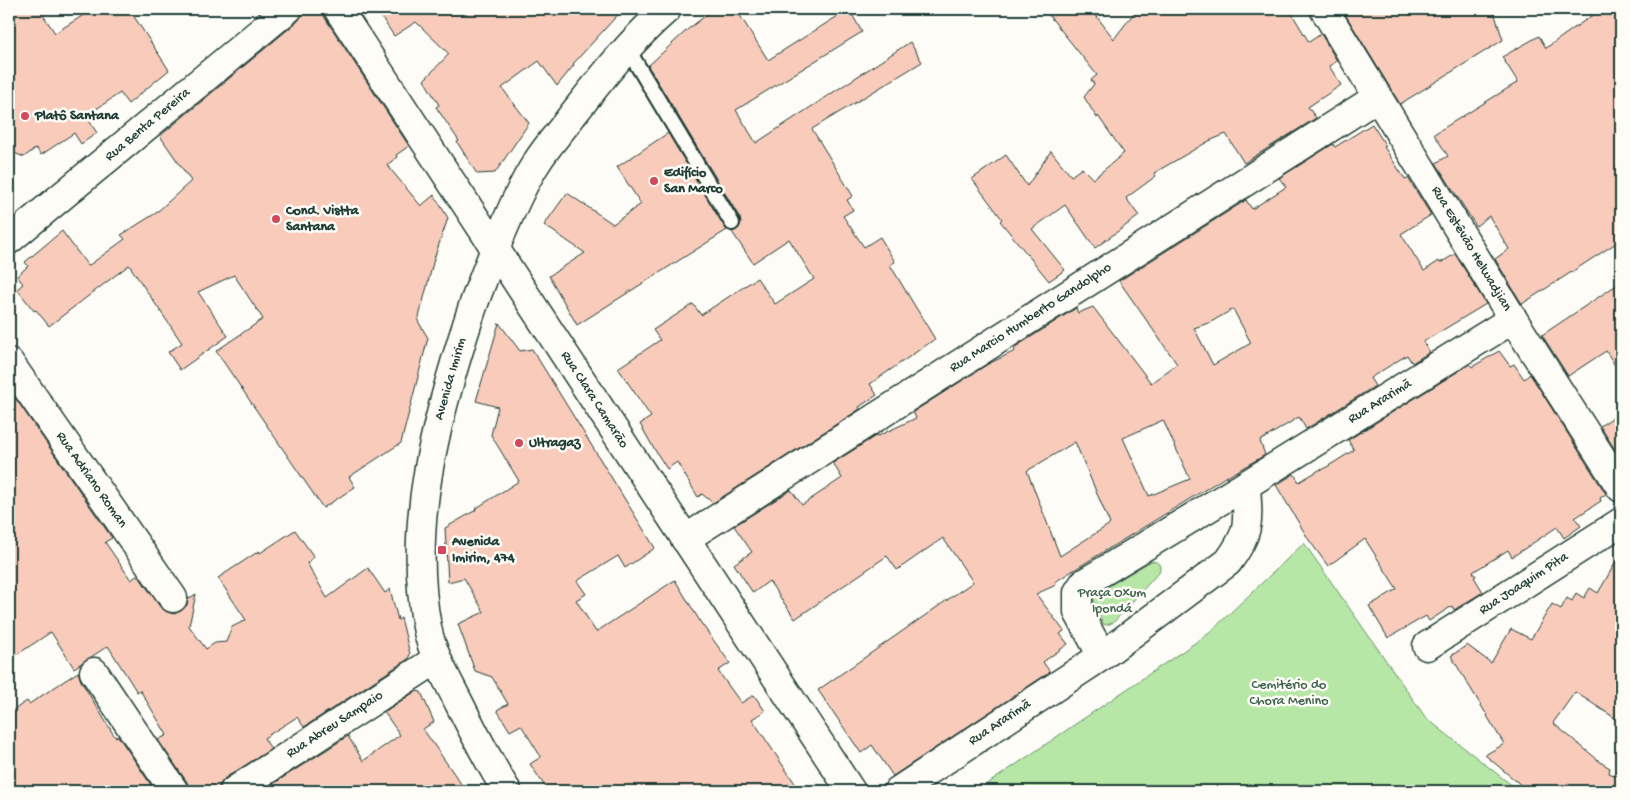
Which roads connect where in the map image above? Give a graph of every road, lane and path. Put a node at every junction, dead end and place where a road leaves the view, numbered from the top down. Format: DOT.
graph roads {
  1 [pos="288,9"];
  2 [pos="338,9"];
  3 [pos="665,9"];
  4 [pos="1324,9"];
  5 [pos="627,48"];
  6 [pos="1378,97"];
  7 [pos="732,223"];
  8 [pos="9,240"];
  9 [pos="496,248"];
  10 [pos="1513,319"];
  11 [pos="9,362"];
  12 [pos="1246,485"];
  13 [pos="1621,488"];
  14 [pos="1621,522"];
  15 [pos="685,539"];
  16 [pos="173,598"];
  17 [pos="1427,646"];
  18 [pos="1102,656"];
  19 [pos="437,659"];
  20 [pos="94,672"];
  21 [pos="174,791"];
  22 [pos="234,791"];
  23 [pos="507,791"];
  24 [pos="851,791"];
  25 [pos="898,791"];
  1 -- 8 [label="street, Rua Benta Pereira"];
  2 -- 9 [label="street, Rua Clara Camarão"];
  3 -- 5 [label="street, Avenida Imirim"];
  4 -- 6 [label="street, Rua Estêvão Helwadjian"];
  5 -- 7 [label="lane"];
  5 -- 9 [label="street, Avenida Imirim"];
  6 -- 10 [label="street, Rua Estêvão Helwadjian"];
  6 -- 15 [label="street, Rua Marcio Humberto Gandolpho"];
  9 -- 15 [label="street, Rua Clara Camarão"];
  9 -- 19 [label="street, Avenida Imirim"];
  10 -- 12 [label="street, Rua Ararimã"];
  10 -- 13 [label="street, Rua Estêvão Helwadjian"];
  11 -- 16 [label="street, Rua Adriano Roman"];
  12 -- 18 [label="street, Rua Ararimã"];
  12 -- 18 [label="street, Rua Ararimã"];
  14 -- 17 [label="street, Rua Joaquim Pita"];
  15 -- 24 [label="street, Rua Clara Camarão"];
  18 -- 25 [label="street, Rua Ararimã"];
  19 -- 22 [label="street, Rua Abreu Sampaio"];
  19 -- 23 [label="street, Avenida Imirim"];
  20 -- 21 [label="street"];
}
